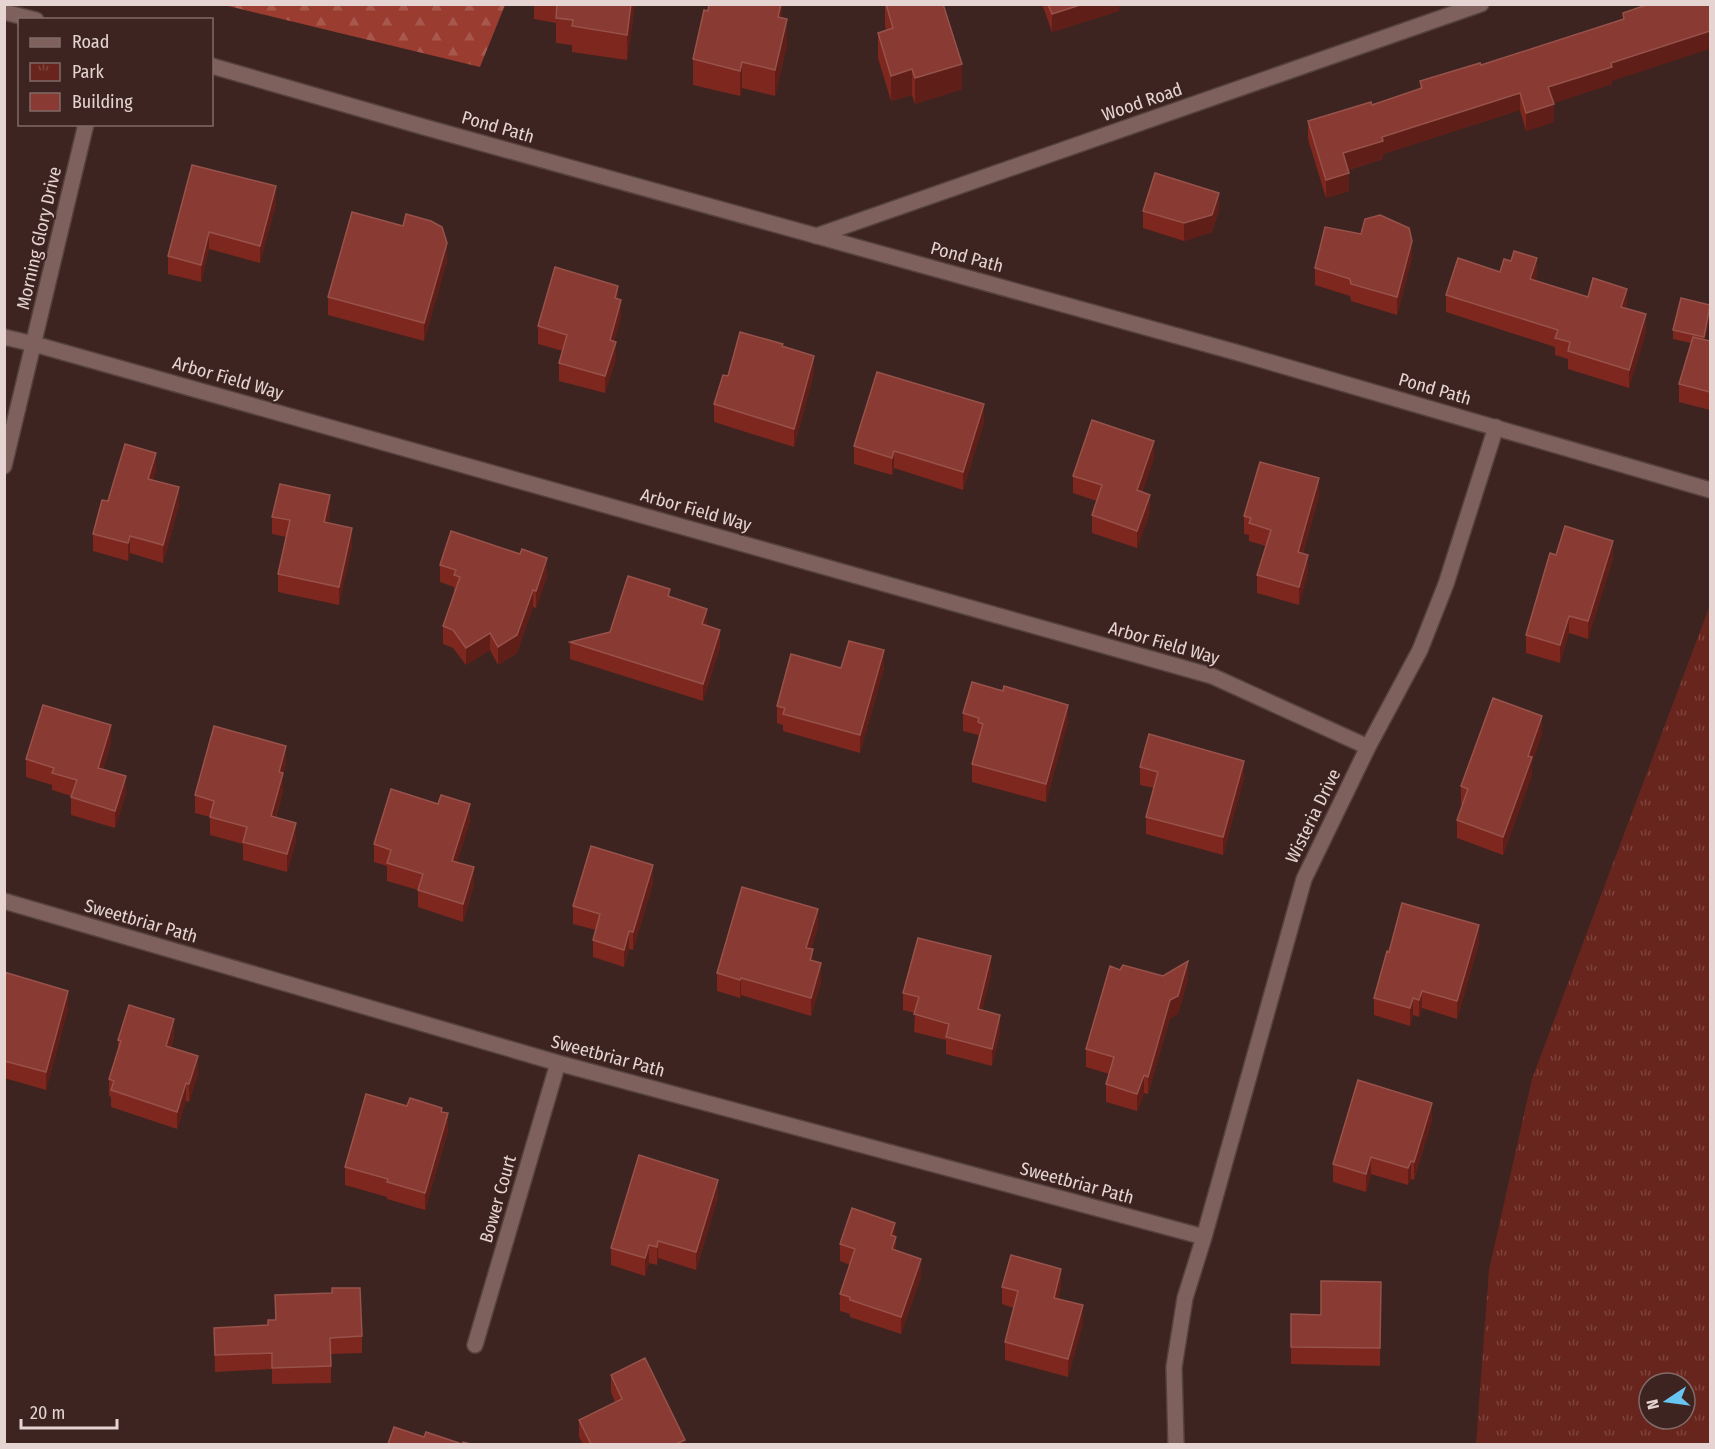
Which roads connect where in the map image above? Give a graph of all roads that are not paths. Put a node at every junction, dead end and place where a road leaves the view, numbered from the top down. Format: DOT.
graph roads {
  1 [pos="1481,4"];
  2 [pos="4,12"];
  3 [pos="28,18"];
  4 [pos="213,66"];
  5 [pos="86,126"];
  6 [pos="816,236"];
  7 [pos="4,337"];
  8 [pos="34,344"];
  9 [pos="1496,427"];
  10 [pos="4,466"];
  11 [pos="1710,490"];
  12 [pos="1368,747"];
  13 [pos="4,901"];
  14 [pos="558,1063"];
  15 [pos="1204,1237"];
  16 [pos="475,1346"];
  17 [pos="1176,1444"];
  1 -- 6 [label="street, Wood Road"];
  2 -- 3 [label="street"];
  4 -- 6 [label="street, Pond Path"];
  5 -- 8 [label="street, Morning Glory Drive"];
  6 -- 9 [label="street, Pond Path"];
  7 -- 8 [label="street, Arbor Field Way"];
  8 -- 10 [label="street, Morning Glory Drive"];
  8 -- 12 [label="street, Arbor Field Way"];
  9 -- 11 [label="street, Pond Path"];
  9 -- 12 [label="street, Wisteria Drive"];
  12 -- 15 [label="street, Wisteria Drive"];
  13 -- 14 [label="street, Sweetbriar Path"];
  14 -- 15 [label="street, Sweetbriar Path"];
  14 -- 16 [label="street, Bower Court"];
  15 -- 17 [label="street, Wisteria Drive"];
}
